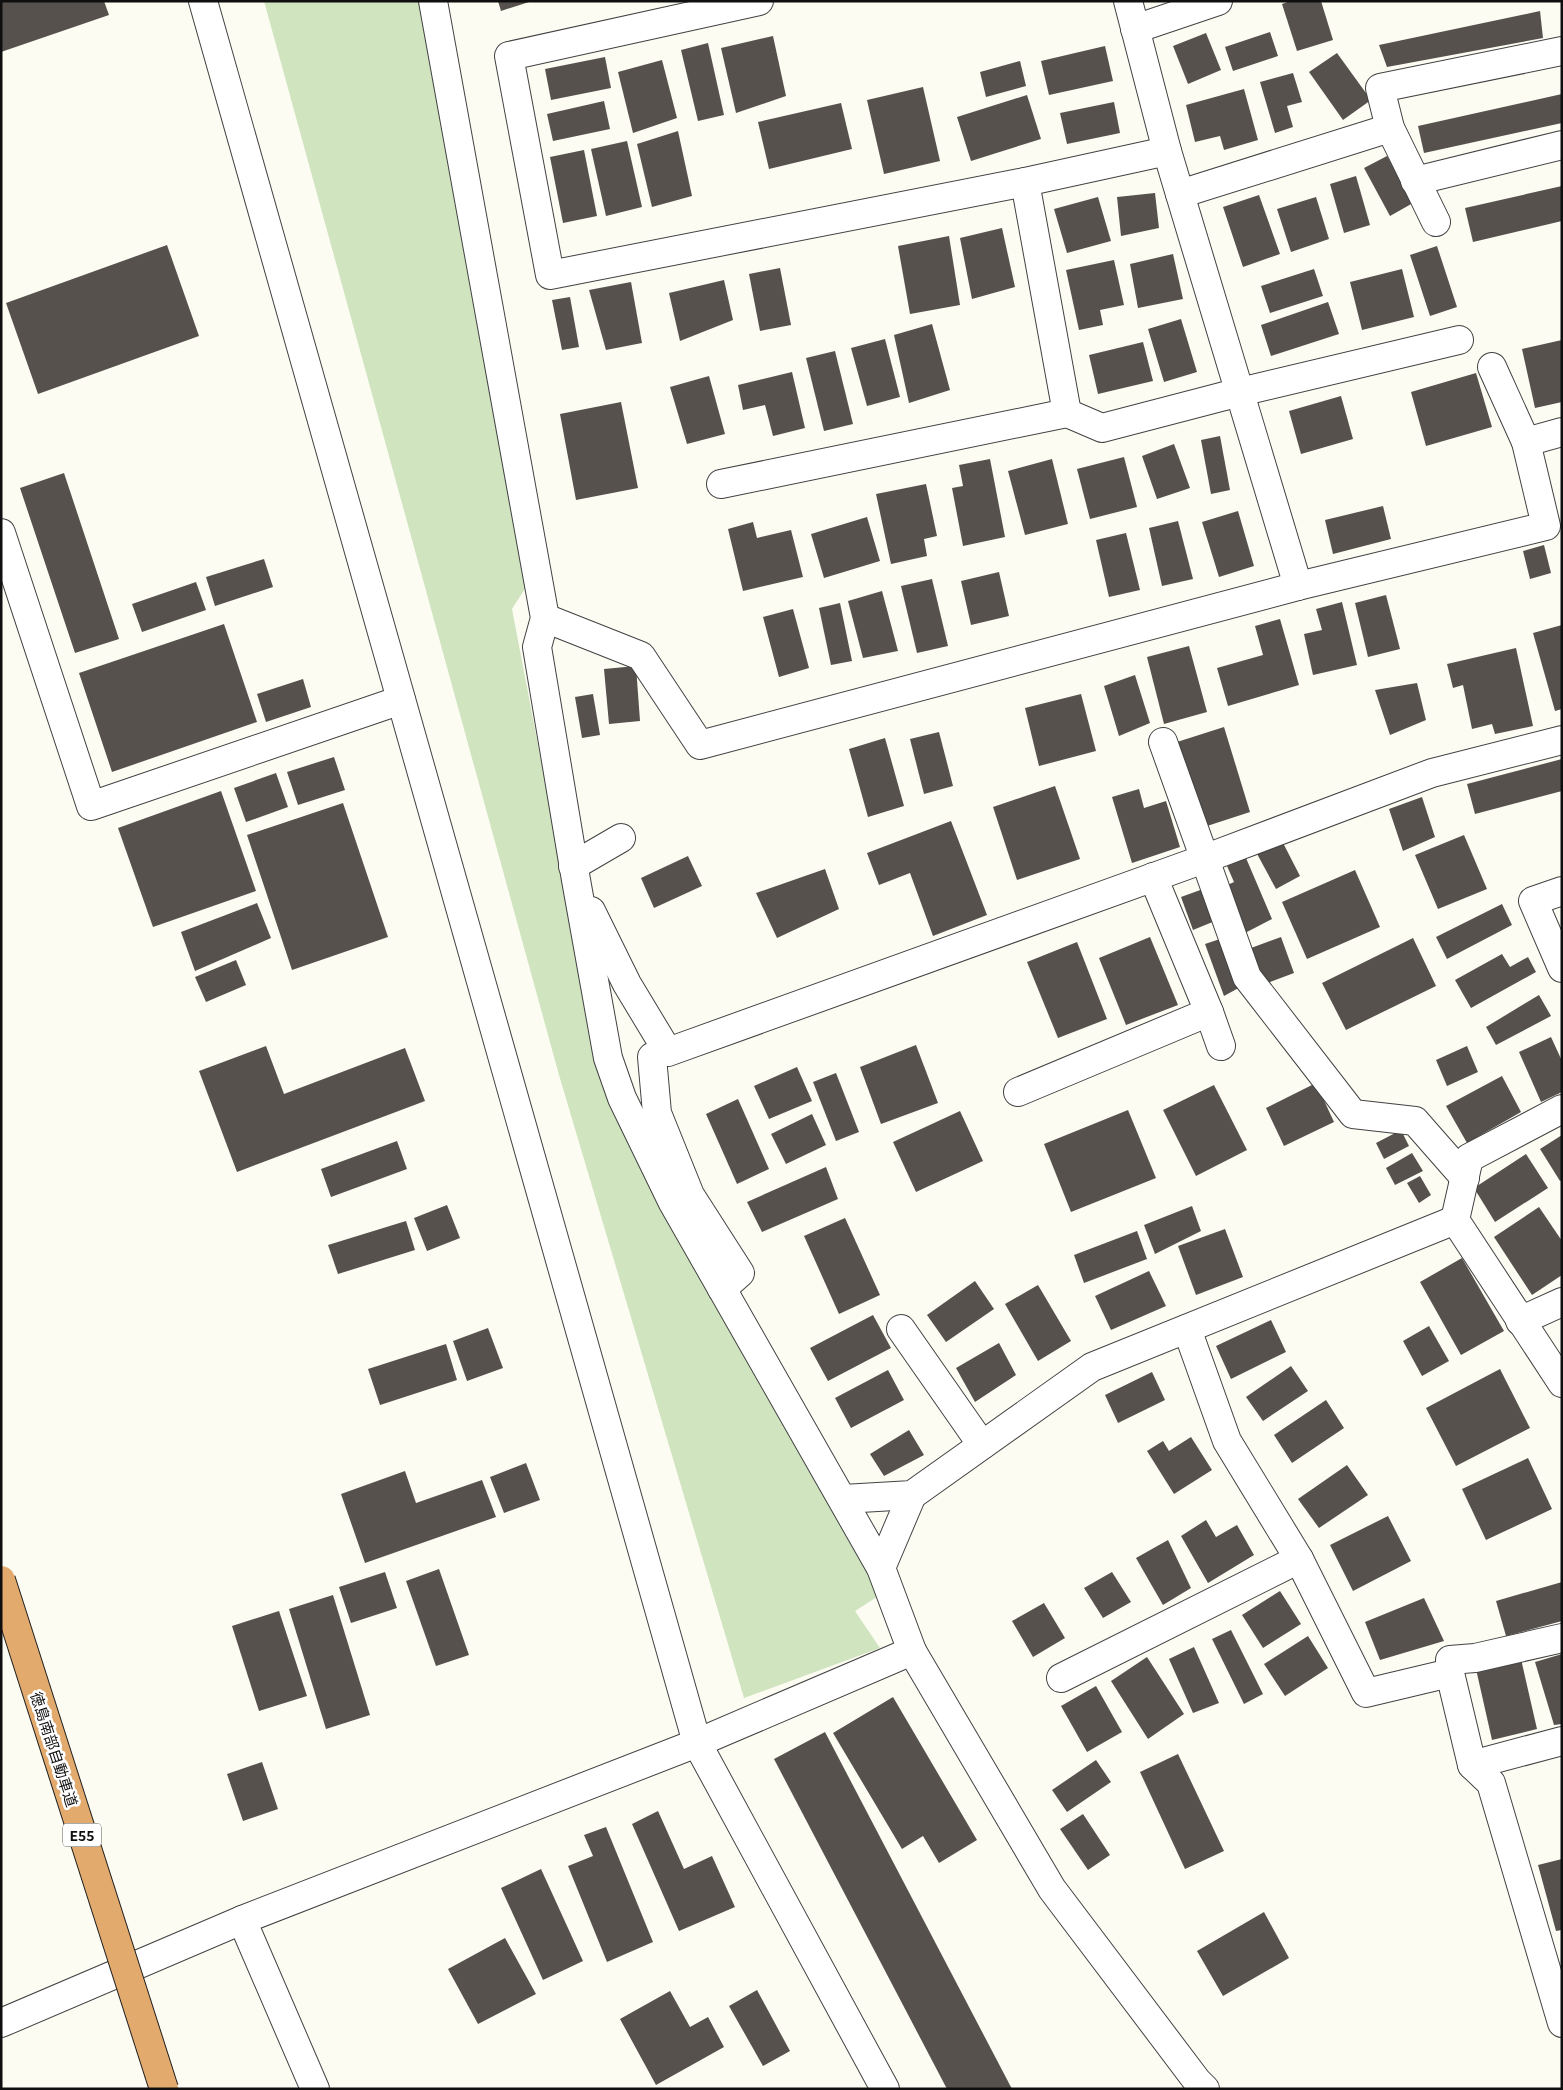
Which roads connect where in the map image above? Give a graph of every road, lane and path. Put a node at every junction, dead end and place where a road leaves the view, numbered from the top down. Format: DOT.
graph roads {
  1 [pos="203,1"];
  2 [pos="433,1"];
  3 [pos="759,1"];
  4 [pos="1128,1"];
  5 [pos="1218,1"];
  6 [pos="1135,29"];
  7 [pos="1562,51"];
  8 [pos="1390,128"];
  9 [pos="1562,145"];
  10 [pos="1167,151"];
  11 [pos="1415,181"];
  12 [pos="1025,182"];
  13 [pos="1180,194"];
  14 [pos="1436,222"];
  15 [pos="1458,340"];
  16 [pos="1492,367"];
  17 [pos="1240,392"];
  18 [pos="1067,413"];
  19 [pos="1562,432"];
  20 [pos="1526,442"];
  21 [pos="721,484"];
  22 [pos="1,533"];
  23 [pos="1298,586"];
  24 [pos="546,618"];
  25 [pos="401,700"];
  26 [pos="1562,740"];
  27 [pos="1163,742"];
  28 [pos="620,838"];
  29 [pos="1204,859"];
  30 [pos="574,873"];
  31 [pos="1153,877"];
  32 [pos="1562,891"];
  33 [pos="1562,968"];
  34 [pos="1209,1012"];
  35 [pos="1221,1046"];
  36 [pos="660,1054"];
  37 [pos="613,1072"];
  38 [pos="1018,1092"];
  39 [pos="1562,1109"];
  40 [pos="1465,1178"];
  41 [pos="681,1198"];
  42 [pos="1455,1220"];
  43 [pos="1562,1302"];
  44 [pos="1520,1321"];
  45 [pos="1187,1328"];
  46 [pos="901,1329"];
  47 [pos="1562,1383"];
  48 [pos="982,1445"];
  49 [pos="912,1495"];
  50 [pos="843,1498"];
  51 [pos="1299,1560"];
  52 [pos="881,1568"];
  53 [pos="1,1580"];
  54 [pos="1562,1638"];
  55 [pos="912,1651"];
  56 [pos="1450,1673"];
  57 [pos="1061,1678"];
  58 [pos="1562,1741"];
  59 [pos="697,1743"];
  60 [pos="1472,1765"];
  61 [pos="242,1920"];
  62 [pos="1552,1955"];
  63 [pos="1,2023"];
  64 [pos="1562,2023"];
  65 [pos="164,2089"];
  66 [pos="315,2089"];
  67 [pos="884,2089"];
  68 [pos="1205,2089"];
  1 -- 25 [label="street"];
  2 -- 24 [label="street"];
  3 -- 12 [label="street"];
  4 -- 6 [label="street"];
  5 -- 6 [label="street"];
  6 -- 10 [label="street"];
  7 -- 8 [label="street"];
  8 -- 11 [label="street"];
  8 -- 13 [label="street"];
  9 -- 11 [label="street"];
  10 -- 12 [label="street"];
  10 -- 13 [label="street"];
  11 -- 14 [label="street"];
  12 -- 18 [label="street"];
  13 -- 17 [label="street"];
  15 -- 17 [label="street"];
  16 -- 20 [label="street"];
  17 -- 18 [label="street"];
  17 -- 23 [label="street"];
  18 -- 21 [label="street"];
  19 -- 20 [label="street"];
  20 -- 23 [label="street"];
  22 -- 25 [label="street"];
  23 -- 24 [label="street"];
  24 -- 30 [label="street"];
  25 -- 59 [label="street"];
  26 -- 29 [label="street"];
  27 -- 29 [label="street"];
  28 -- 30 [label="street"];
  29 -- 31 [label="street"];
  29 -- 40 [label="street"];
  30 -- 36 [label="street"];
  30 -- 37 [label="street"];
  31 -- 34 [label="street"];
  31 -- 36 [label="street"];
  32 -- 33 [label="street"];
  34 -- 35 [label="street"];
  34 -- 38 [label="street"];
  36 -- 37 [label="street"];
  36 -- 41 [label="street"];
  37 -- 41 [label="street"];
  39 -- 40 [label="street"];
  40 -- 42 [label="street"];
  41 -- 50 [label="street"];
  42 -- 44 [label="street"];
  42 -- 45 [label="street"];
  43 -- 44 [label="street"];
  44 -- 47 [label="street"];
  45 -- 48 [label="street"];
  45 -- 51 [label="street"];
  46 -- 48 [label="street"];
  48 -- 49 [label="street"];
  49 -- 50 [label="street"];
  49 -- 52 [label="street"];
  50 -- 52 [label="street"];
  51 -- 56 [label="street"];
  51 -- 57 [label="street"];
  52 -- 55 [label="street"];
  53 -- 65 [label="highway, 徳島南部自動車道 / E55, bridge"];
  54 -- 56 [label="street"];
  55 -- 59 [label="street"];
  55 -- 68 [label="street"];
  56 -- 60 [label="street"];
  58 -- 60 [label="street"];
  59 -- 61 [label="street"];
  59 -- 67 [label="street"];
  60 -- 62 [label="street"];
  61 -- 63 [label="street"];
  61 -- 66 [label="street"];
  62 -- 64 [label="street"];
}
